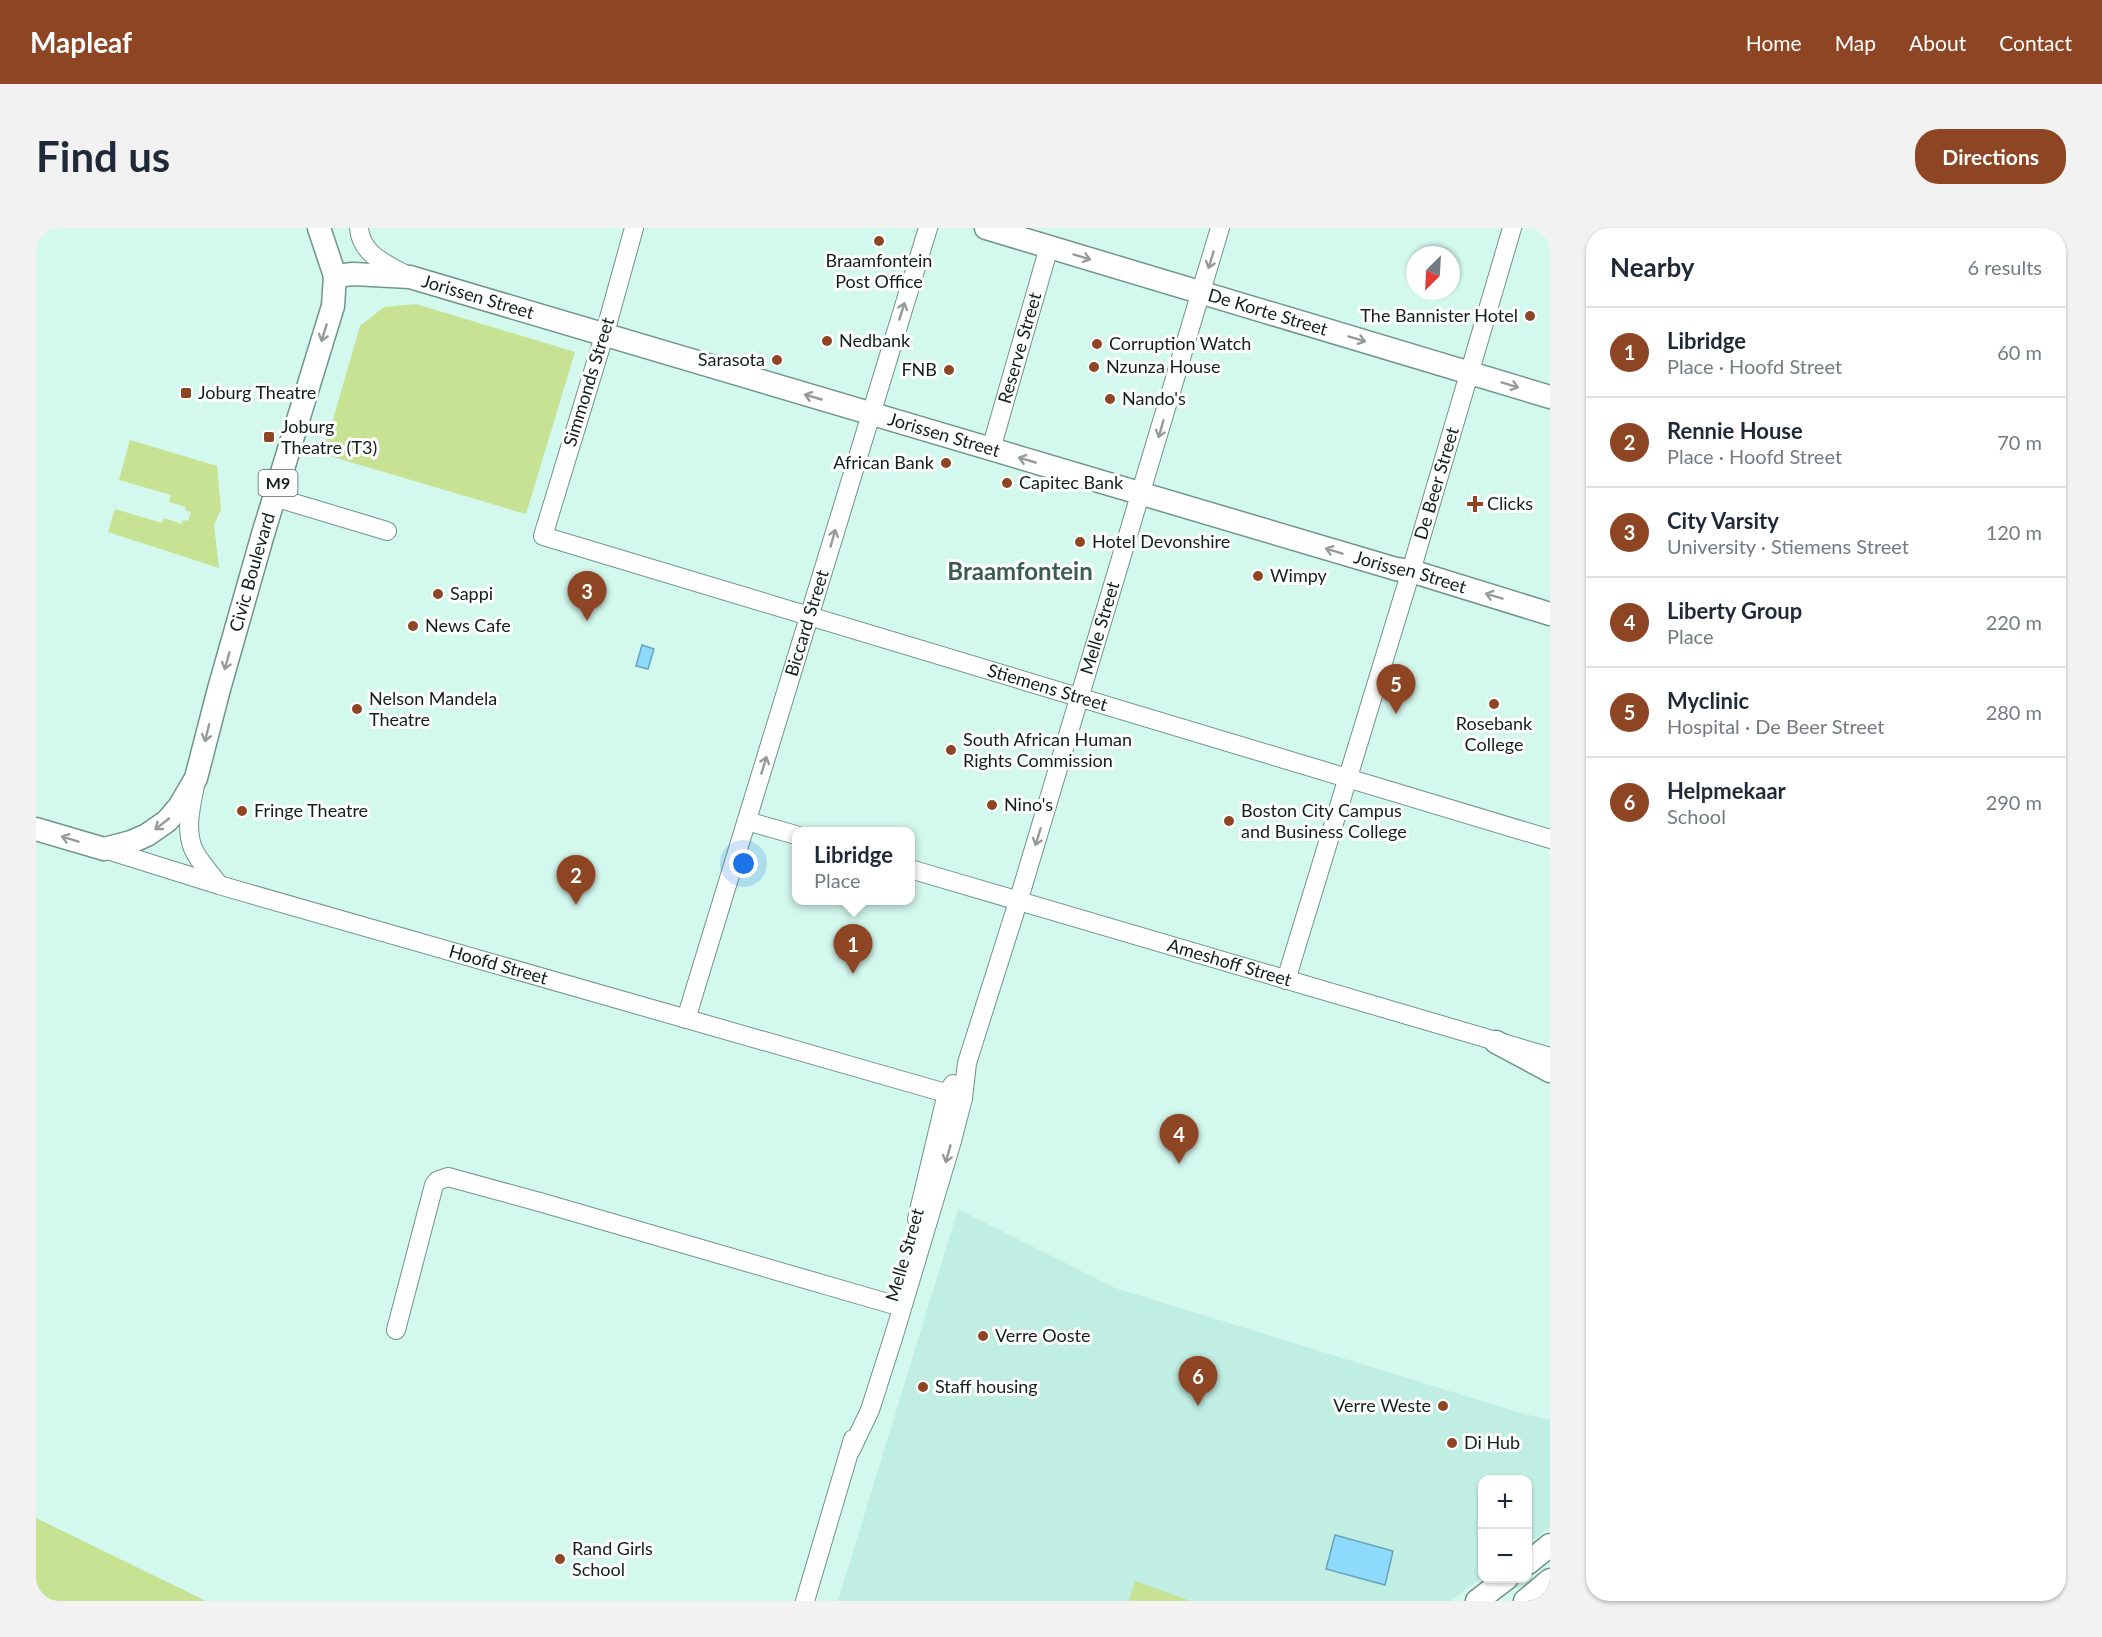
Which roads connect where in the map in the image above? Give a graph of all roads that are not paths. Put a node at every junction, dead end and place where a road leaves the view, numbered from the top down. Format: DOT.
graph roads {
  1 [pos="319,228"];
  2 [pos="359,228"];
  3 [pos="634,228"];
  4 [pos="928,228"];
  5 [pos="986,228"];
  6 [pos="1220,228"];
  7 [pos="1512,228"];
  8 [pos="1049,247"];
  9 [pos="334,276"];
  10 [pos="410,277"];
  11 [pos="1201,292"];
  12 [pos="604,336"];
  13 [pos="1470,373"];
  14 [pos="1550,397"];
  15 [pos="870,414"];
  16 [pos="991,449"];
  17 [pos="1142,493"];
  18 [pos="274,497"];
  19 [pos="387,531"];
  20 [pos="543,536"];
  21 [pos="1411,571"];
  22 [pos="1550,614"];
  23 [pos="810,617"];
  24 [pos="1080,697"];
  25 [pos="196,778"];
  26 [pos="1348,778"];
  27 [pos="747,821"];
  28 [pos="36,829"];
  29 [pos="792,834"];
  30 [pos="1550,839"];
  31 [pos="104,849"];
  32 [pos="915,871"];
  33 [pos="219,885"];
  34 [pos="1018,902"];
  35 [pos="1286,980"];
  36 [pos="686,1019"];
  37 [pos="1496,1042"];
  38 [pos="1550,1057"];
  39 [pos="1550,1071"];
  40 [pos="955,1096"];
  41 [pos="891,1304"];
  42 [pos="396,1330"];
  43 [pos="850,1450"];
  44 [pos="1550,1545"];
  45 [pos="1532,1559"];
  46 [pos="1550,1580"];
  47 [pos="1500,1583"];
  48 [pos="805,1601"];
  49 [pos="1477,1601"];
  50 [pos="1525,1601"];
  1 -- 9 [label="main road, Civic Boulevard / M9"];
  2 -- 10 [label="street"];
  3 -- 12 [label="street, Simmonds Street"];
  15 -- 4 [label="street, Biccard Street, one-way"];
  5 -- 8 [label="main road, De Korte Street"];
  6 -- 11 [label="street, Melle Street, one-way"];
  7 -- 13 [label="street, De Beer Street"];
  8 -- 11 [label="main road, De Korte Street, one-way"];
  8 -- 16 [label="street, Reserve Street"];
  9 -- 10 [label="main road, Jorissen Street"];
  9 -- 18 [label="main road, Civic Boulevard / M9, one-way"];
  10 -- 12 [label="main road, Jorissen Street"];
  11 -- 13 [label="main road, De Korte Street, one-way"];
  11 -- 17 [label="street, Melle Street, one-way"];
  15 -- 12 [label="main road, Jorissen Street, one-way"];
  12 -- 20 [label="street, Simmonds Street"];
  13 -- 14 [label="main road, De Korte Street, one-way"];
  13 -- 21 [label="street, De Beer Street"];
  15 -- 16 [label="main road, Jorissen Street"];
  23 -- 15 [label="street, Biccard Street, one-way"];
  17 -- 16 [label="main road, Jorissen Street, one-way"];
  21 -- 17 [label="main road, Jorissen Street, one-way"];
  17 -- 24 [label="street, Melle Street"];
  18 -- 19 [label="street"];
  18 -- 25 [label="main road, Civic Boulevard / M9, one-way"];
  20 -- 23 [label="street, Stiemens Street"];
  22 -- 21 [label="main road, Jorissen Street, one-way"];
  21 -- 26 [label="street, De Beer Street"];
  23 -- 24 [label="street, Stiemens Street"];
  27 -- 23 [label="street, Biccard Street, one-way"];
  24 -- 26 [label="street, Stiemens Street"];
  24 -- 34 [label="street, Melle Street, one-way"];
  25 -- 31 [label="main road, Civic Boulevard / M9, one-way"];
  25 -- 33 [label="street, Civic Boulevard"];
  26 -- 30 [label="street, Stiemens Street"];
  26 -- 35 [label="street, De Beer Street"];
  27 -- 29 [label="street"];
  27 -- 36 [label="street, Biccard Street"];
  31 -- 28 [label="main road, Hoofd Street, one-way"];
  31 -- 33 [label="street, Hoofd Street"];
  32 -- 34 [label="street, Ameshoff Street"];
  33 -- 36 [label="street, Hoofd Street"];
  34 -- 35 [label="street, Ameshoff Street"];
  34 -- 40 [label="street, Melle Street"];
  35 -- 37 [label="street, Ameshoff Street"];
  36 -- 40 [label="street, Hoofd Street"];
  37 -- 38 [label="street, Ameshoff Street"];
  37 -- 39 [label="main road"];
  40 -- 41 [label="street, Melle Street"];
  40 -- 43 [label="street, Melle Street, one-way"];
  41 -- 42 [label="street"];
  41 -- 43 [label="street, Melle Street"];
  43 -- 48 [label="street, Melle Street"];
  44 -- 45 [label="main road"];
  46 -- 50 [label="main road"];
  47 -- 49 [label="main road"];
}
